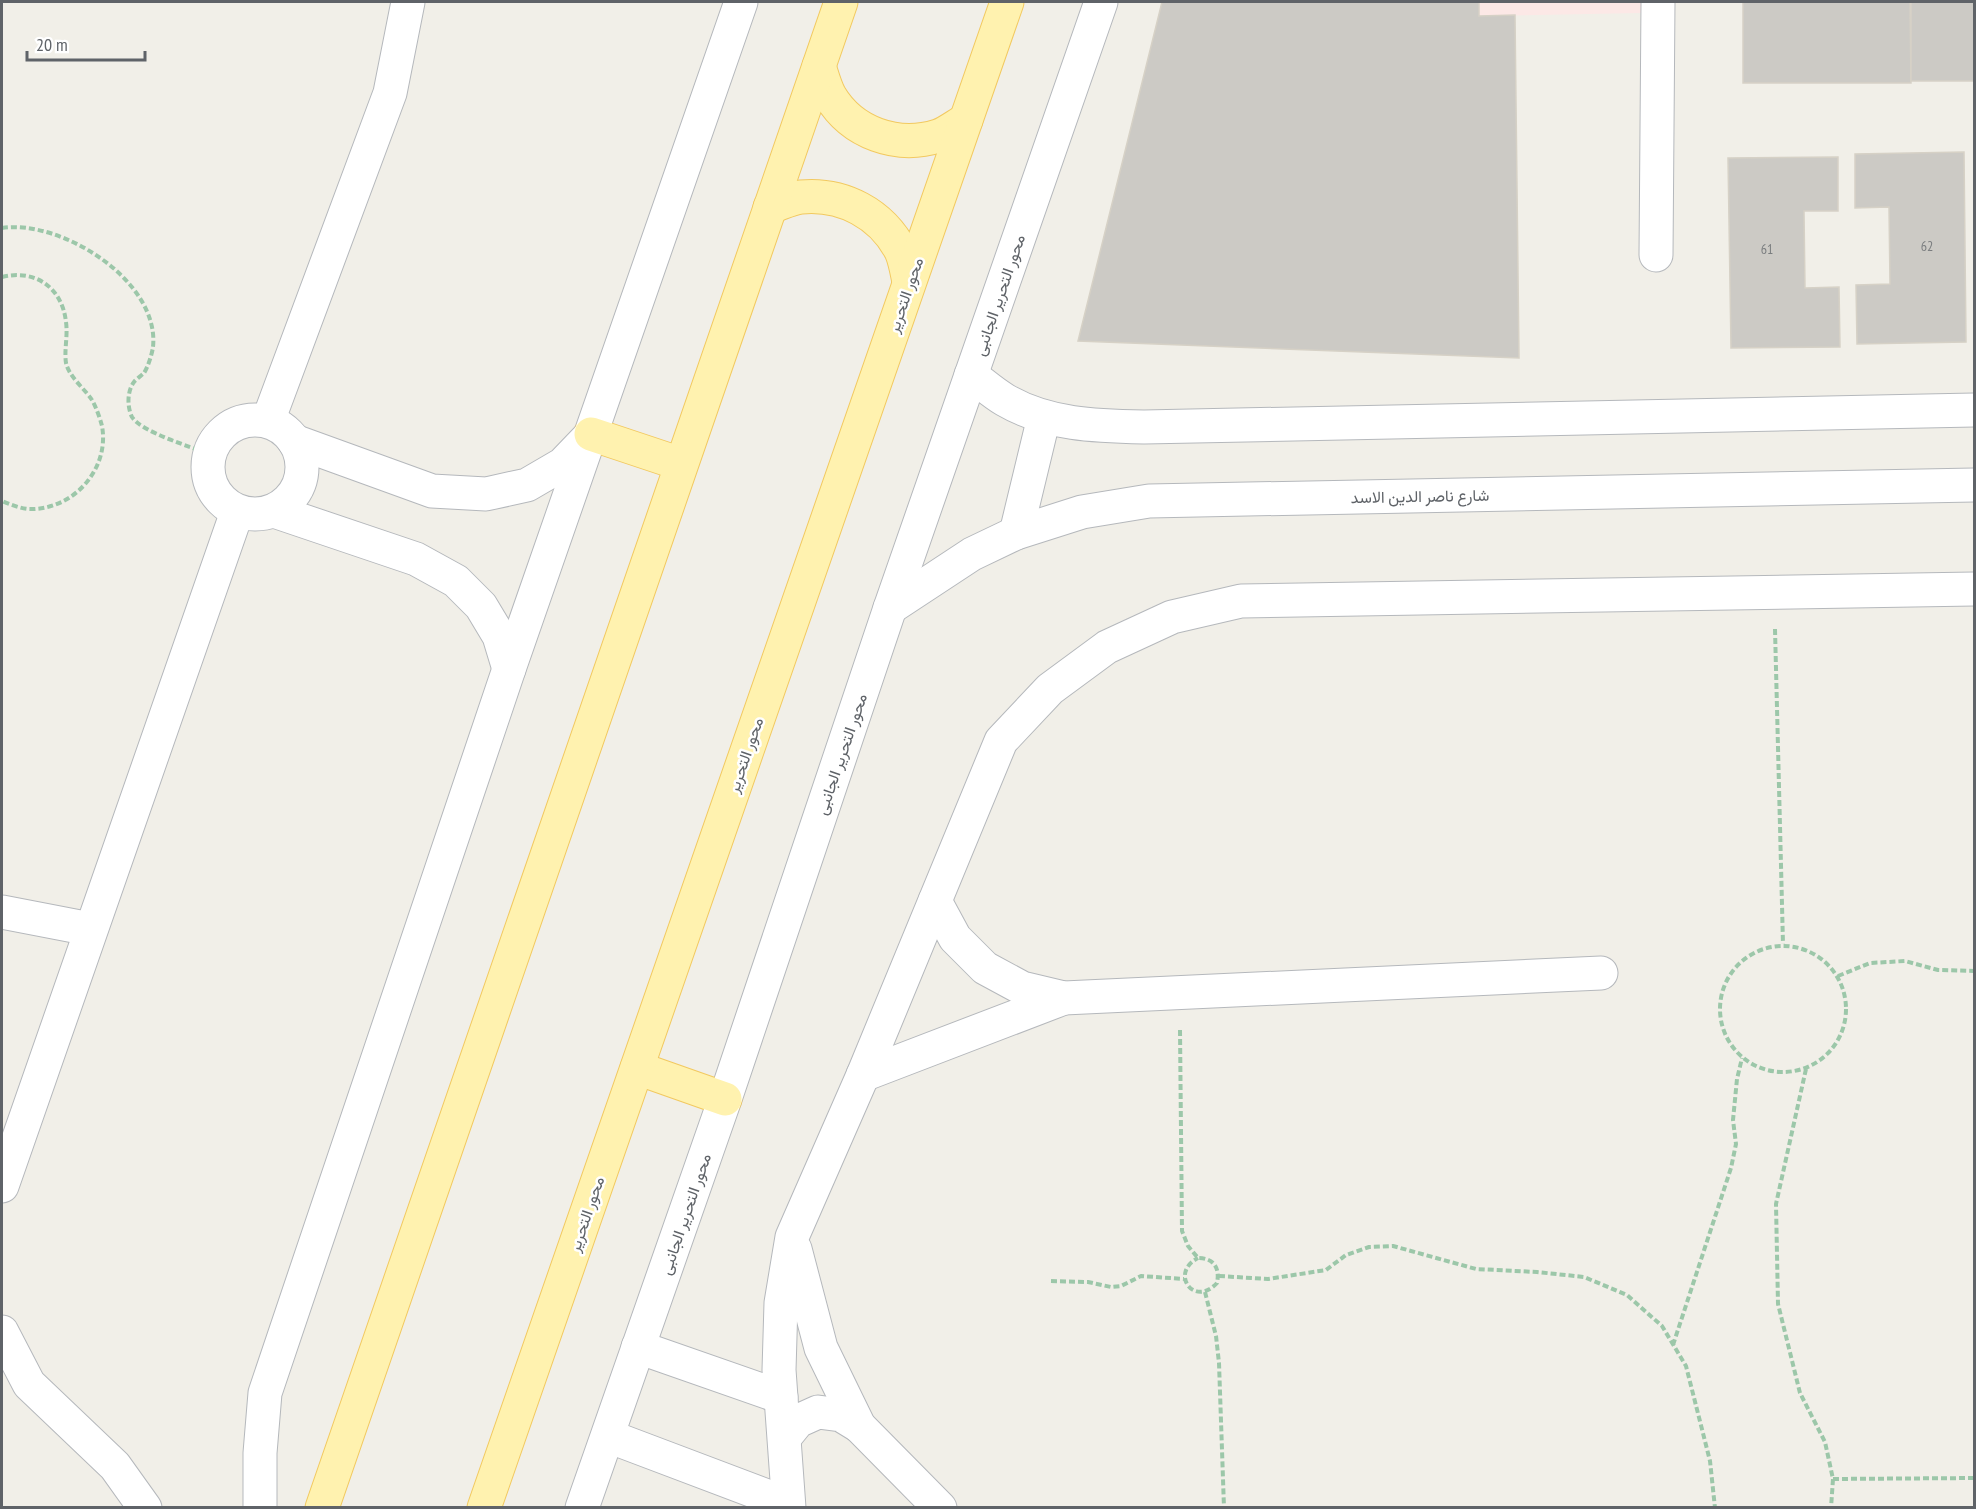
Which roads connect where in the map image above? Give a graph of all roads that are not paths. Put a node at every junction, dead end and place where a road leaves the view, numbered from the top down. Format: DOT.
graph roads {
  1 [pos="741,2"];
  2 [pos="841,2"];
  3 [pos="1007,2"];
  4 [pos="1101,2"];
  5 [pos="1658,2"];
  6 [pos="400,7"];
  7 [pos="819,66"];
  8 [pos="966,120"];
  9 [pos="770,207"];
  10 [pos="1656,255"];
  11 [pos="909,282"];
  12 [pos="971,375"];
  13 [pos="1974,410"];
  14 [pos="1044,417"];
  15 [pos="268,422"];
  16 [pos="591,434"];
  17 [pos="294,441"];
  18 [pos="681,464"];
  19 [pos="1974,485"];
  20 [pos="274,511"];
  21 [pos="237,512"];
  22 [pos="1017,533"];
  23 [pos="1974,589"];
  24 [pos="890,608"];
  25 [pos="509,669"];
  26 [pos="934,901"];
  27 [pos="2,912"];
  28 [pos="90,929"];
  29 [pos="1601,973"];
  30 [pos="1064,998"];
  31 [pos="637,1068"];
  32 [pos="863,1075"];
  33 [pos="725,1100"];
  34 [pos="2,1186"];
  35 [pos="792,1237"];
  36 [pos="2,1332"];
  37 [pos="638,1347"];
  38 [pos="781,1397"];
  39 [pos="859,1426"];
  40 [pos="608,1436"];
  41 [pos="785,1437"];
  42 [pos="788,1506"];
  43 [pos="145,1508"];
  44 [pos="260,1508"];
  45 [pos="322,1508"];
  46 [pos="484,1508"];
  47 [pos="582,1508"];
  48 [pos="940,1508"];
  1 -- 16 [label="street"];
  2 -- 7 [label="main road"];
  3 -- 8 [label="main road, محور التحرير"];
  4 -- 12 [label="street, محور التحرير الجانبى"];
  5 -- 10 [label="street"];
  6 -- 15 [label="street"];
  7 -- 8 [label="main road"];
  7 -- 9 [label="main road"];
  8 -- 11 [label="main road, محور التحرير"];
  9 -- 11 [label="main road"];
  9 -- 18 [label="main road"];
  11 -- 31 [label="main road, محور التحرير"];
  12 -- 14 [label="street"];
  12 -- 24 [label="street, محور التحرير الجانبى"];
  13 -- 14 [label="street"];
  14 -- 22 [label="street"];
  15 -- 17 [label="street"];
  15 -- 21 [label="street"];
  16 -- 17 [label="street"];
  16 -- 18 [label="main road"];
  16 -- 25 [label="street"];
  17 -- 20 [label="street"];
  18 -- 45 [label="main road"];
  19 -- 22 [label="street, شارع ناصر الدين الاسد"];
  20 -- 21 [label="street"];
  20 -- 25 [label="street"];
  21 -- 28 [label="street"];
  22 -- 24 [label="street, شارع ناصر الدين الاسد"];
  23 -- 26 [label="street"];
  24 -- 33 [label="street, محور التحرير الجانبى"];
  25 -- 44 [label="street"];
  26 -- 30 [label="street"];
  26 -- 32 [label="street"];
  27 -- 28 [label="street"];
  28 -- 34 [label="street"];
  29 -- 30 [label="street"];
  30 -- 32 [label="street"];
  31 -- 33 [label="main road"];
  31 -- 46 [label="main road, محور التحرير"];
  32 -- 35 [label="street"];
  33 -- 37 [label="street, محور التحرير الجانبى"];
  35 -- 38 [label="street"];
  35 -- 39 [label="street"];
  36 -- 43 [label="street"];
  37 -- 38 [label="street"];
  37 -- 40 [label="street, محور التحرير الجانبى"];
  38 -- 41 [label="street"];
  39 -- 41 [label="street"];
  39 -- 48 [label="street"];
  40 -- 42 [label="street"];
  40 -- 47 [label="street, محور التحرير الجانبى"];
  41 -- 42 [label="street"];
}
